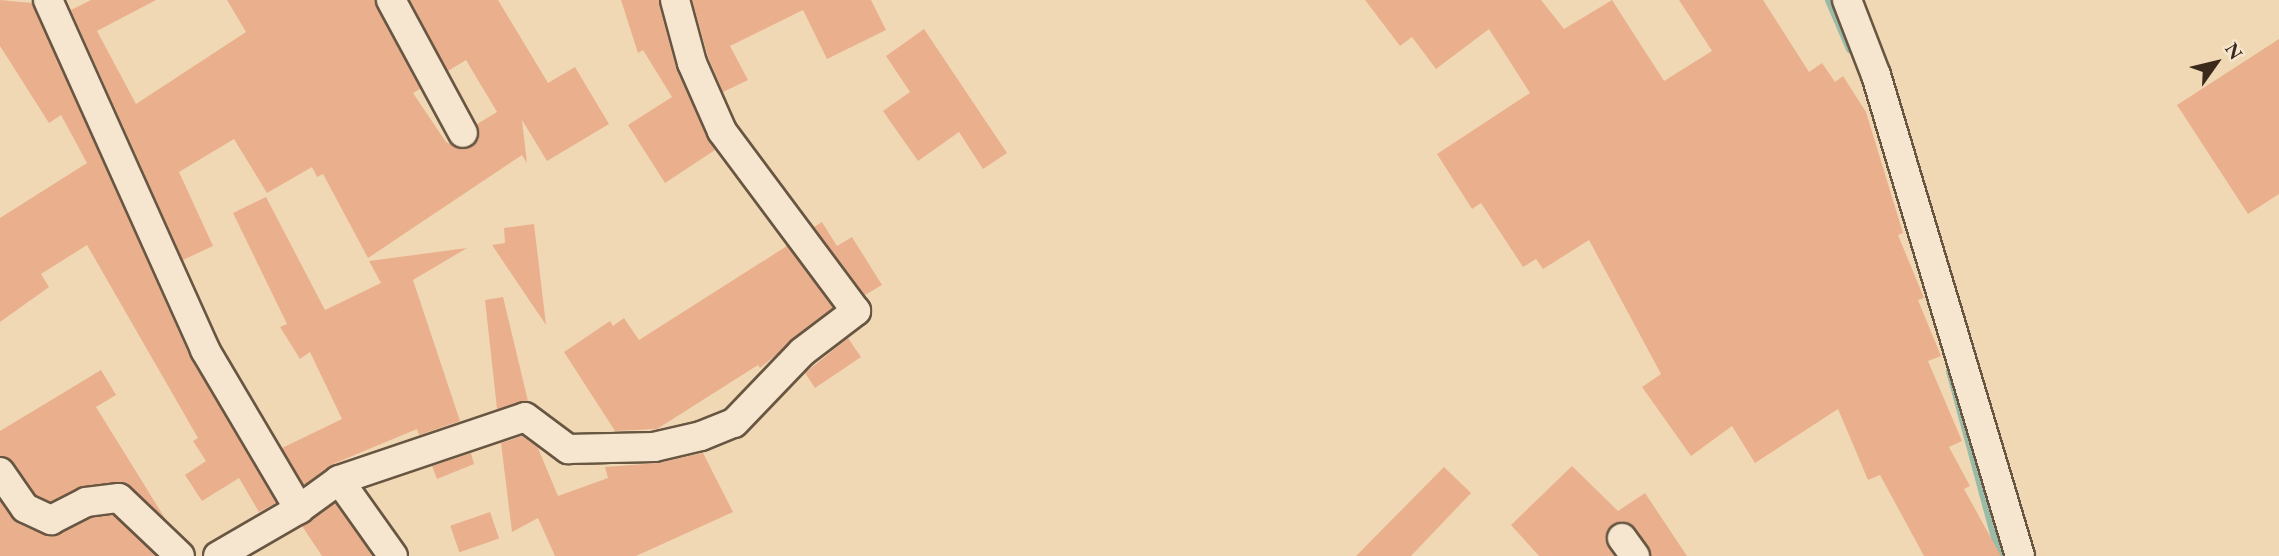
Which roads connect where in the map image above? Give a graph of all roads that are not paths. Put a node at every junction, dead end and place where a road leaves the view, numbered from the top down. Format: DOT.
graph roads {
  1 [pos="48,0"];
  2 [pos="391,0"];
  3 [pos="675,0"];
  4 [pos="1847,0"];
  5 [pos="463,133"];
  6 [pos="0,472"];
  7 [pos="339,480"];
  8 [pos="299,509"];
  9 [pos="180,556"];
  10 [pos="218,556"];
  11 [pos="393,556"];
  12 [pos="2020,556"];
  1 -- 8 [label="street"];
  2 -- 5 [label="street"];
  3 -- 7 [label="street"];
  4 -- 12 [label="street"];
  6 -- 9 [label="street"];
  7 -- 8 [label="street"];
  7 -- 11 [label="street"];
  8 -- 10 [label="street"];
}
